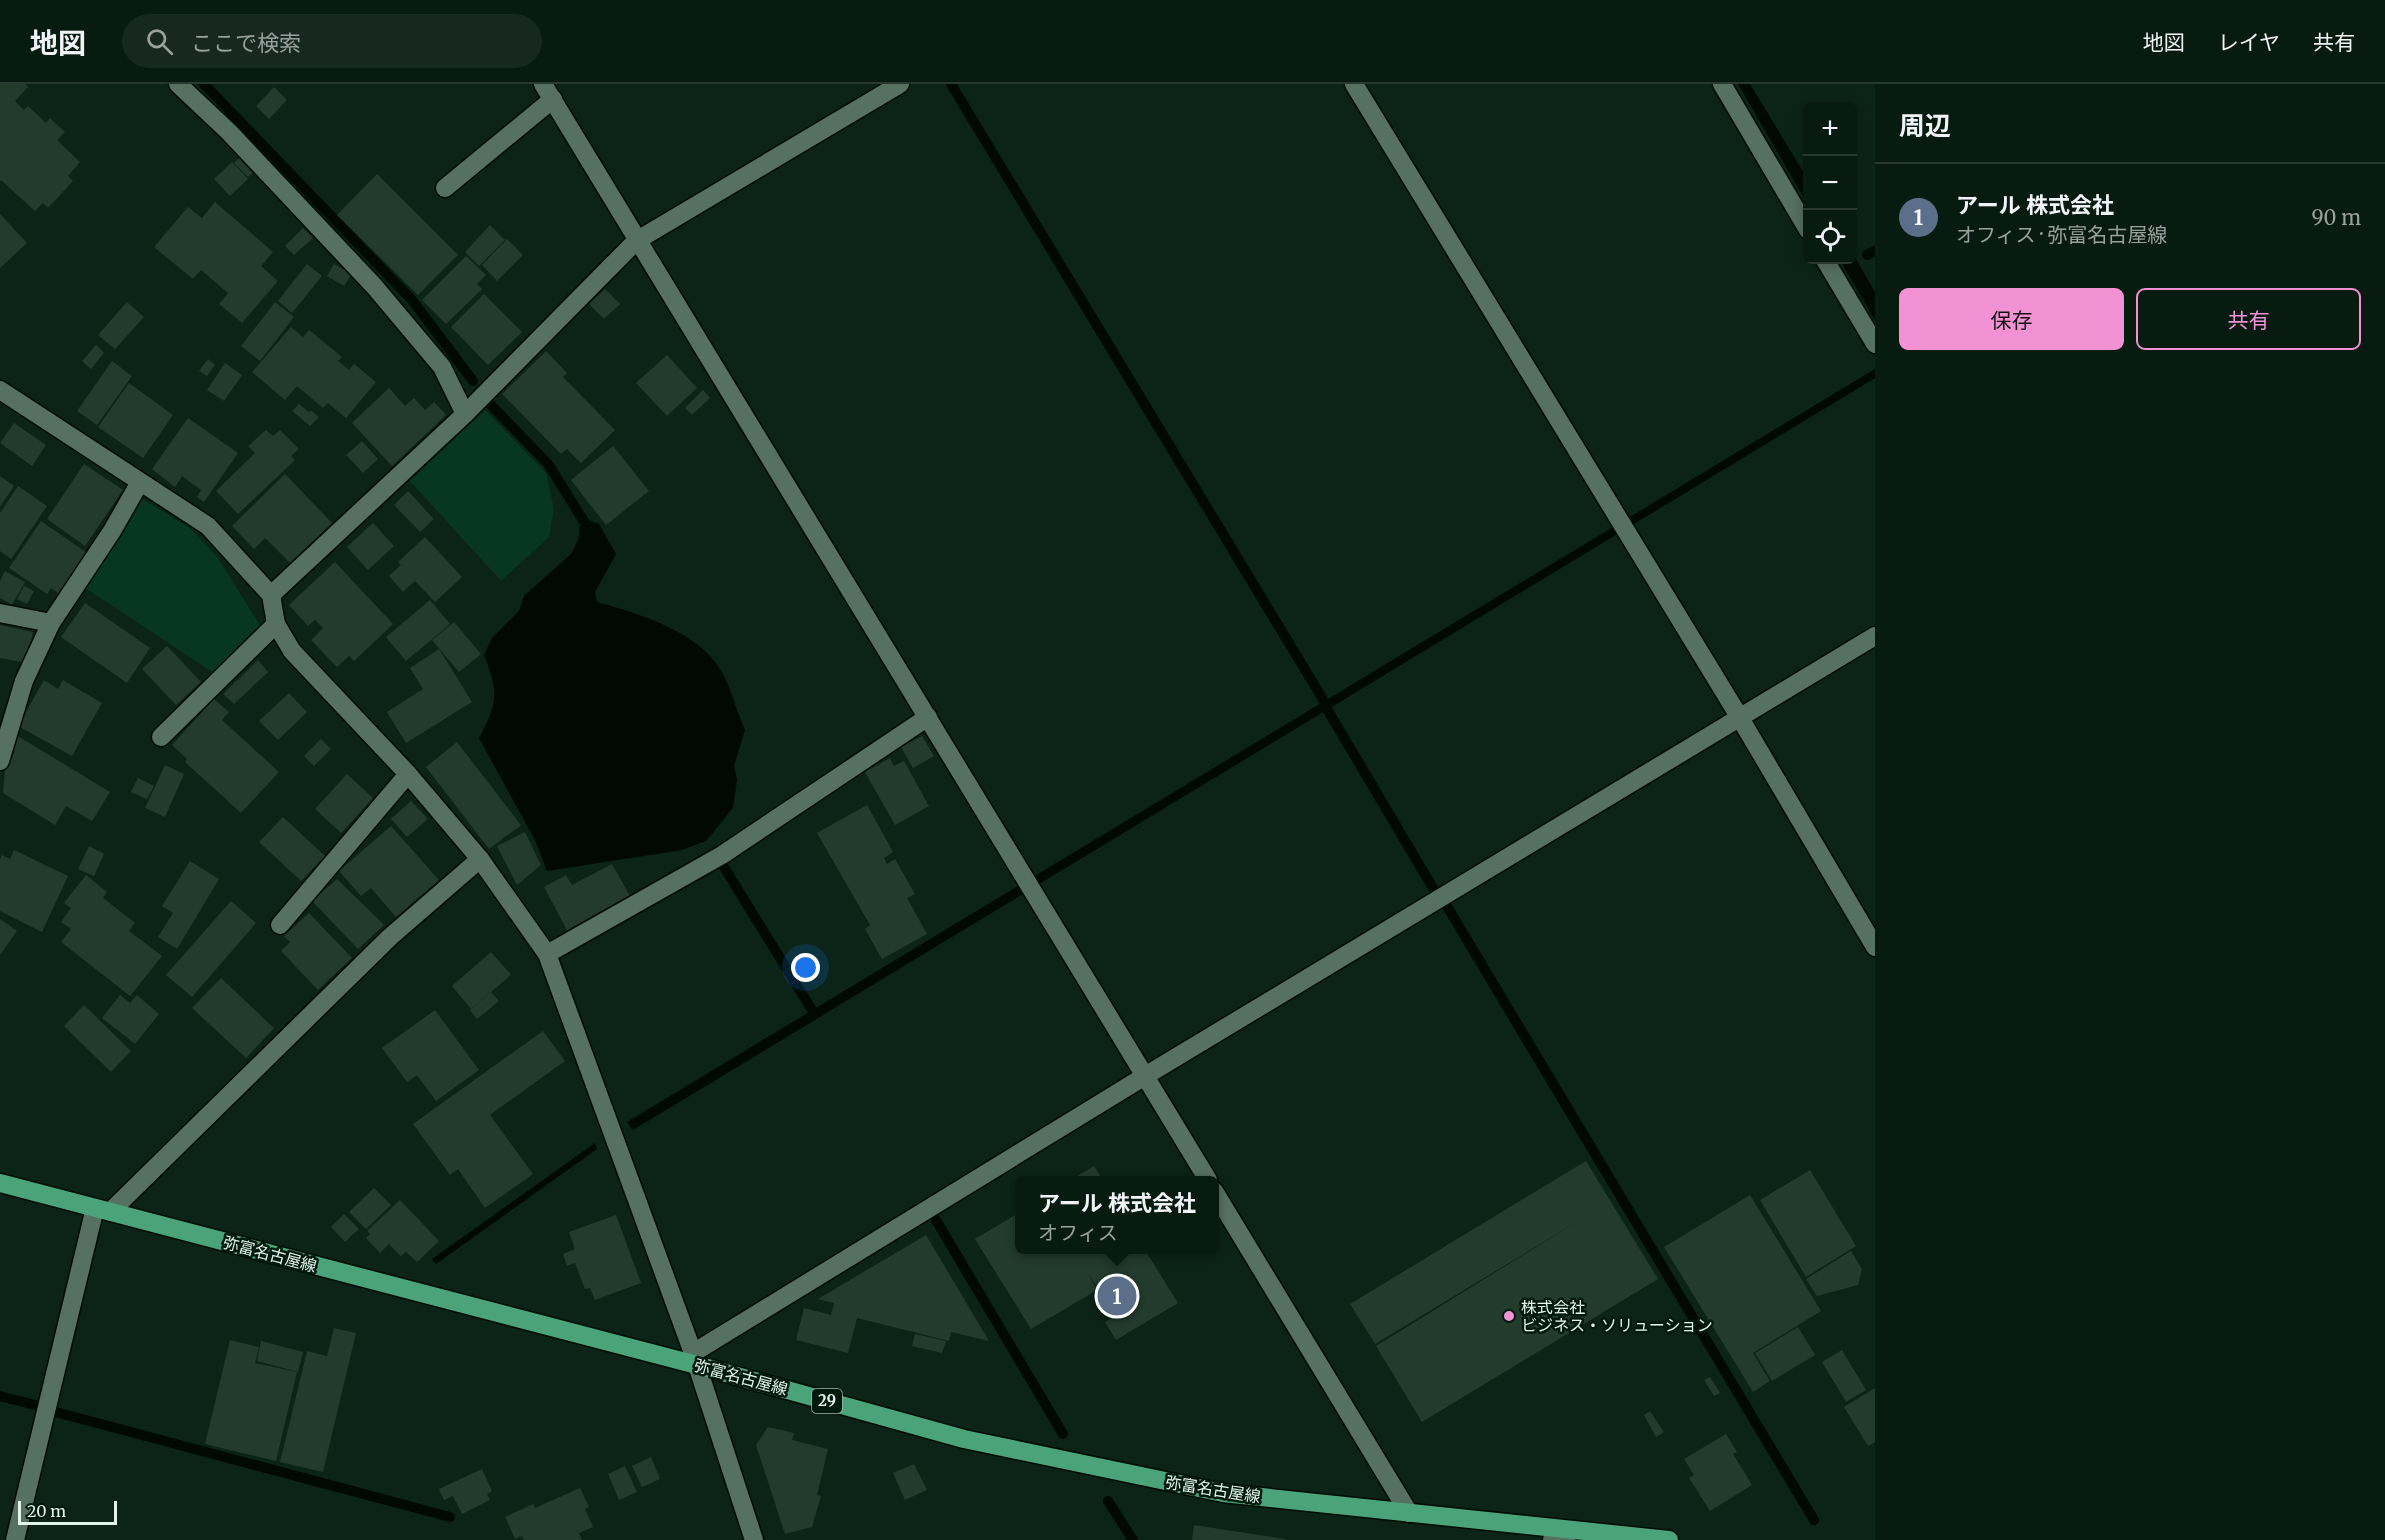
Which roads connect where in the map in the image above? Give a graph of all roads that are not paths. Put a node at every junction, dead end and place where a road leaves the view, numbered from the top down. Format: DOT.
graph roads {
  1 [pos="178,84"];
  2 [pos="900,84"];
  3 [pos="1354,84"];
  4 [pos="1722,84"];
  5 [pos="548,91"];
  6 [pos="445,188"];
  7 [pos="1803,222"];
  8 [pos="636,241"];
  9 [pos="1827,264"];
  10 [pos="1875,344"];
  11 [pos="0,390"];
  12 [pos="465,414"];
  13 [pos="140,482"];
  14 [pos="271,594"];
  15 [pos="0,613"];
  16 [pos="51,623"];
  17 [pos="276,624"];
  18 [pos="1875,636"];
  19 [pos="928,717"];
  20 [pos="1740,718"];
  21 [pos="161,737"];
  22 [pos="0,761"];
  23 [pos="408,774"];
  24 [pos="480,858"];
  25 [pos="280,925"];
  26 [pos="1875,947"];
  27 [pos="547,954"];
  28 [pos="1145,1076"];
  29 [pos="1206,1176"];
  30 [pos="0,1183"];
  31 [pos="1219,1198"];
  32 [pos="103,1210"];
  33 [pos="695,1359"];
  34 [pos="1409,1513"];
  35 [pos="1572,1531"];
  36 [pos="15,1540"];
  37 [pos="754,1540"];
  38 [pos="1552,1540"];
  39 [pos="1670,1540"];
  1 -- 12 [label="street"];
  2 -- 8 [label="street"];
  3 -- 20 [label="street"];
  4 -- 7 [label="street"];
  5 -- 6 [label="street"];
  5 -- 8 [label="street"];
  8 -- 12 [label="street"];
  8 -- 19 [label="street"];
  9 -- 10 [label="street"];
  11 -- 13 [label="street"];
  12 -- 14 [label="street"];
  13 -- 14 [label="street"];
  13 -- 16 [label="street"];
  14 -- 17 [label="street"];
  15 -- 16 [label="street"];
  16 -- 22 [label="street"];
  17 -- 21 [label="street"];
  17 -- 23 [label="street"];
  18 -- 20 [label="street"];
  19 -- 27 [label="street"];
  19 -- 28 [label="street"];
  20 -- 26 [label="street"];
  20 -- 28 [label="street"];
  23 -- 24 [label="street"];
  23 -- 25 [label="street"];
  24 -- 27 [label="street"];
  24 -- 32 [label="street"];
  27 -- 33 [label="street"];
  28 -- 29 [label="street"];
  28 -- 33 [label="street"];
  30 -- 32 [label="main road, 弥富名古屋線 / 29"];
  31 -- 34 [label="street"];
  32 -- 33 [label="main road, 弥富名古屋線 / 29"];
  32 -- 36 [label="street"];
  33 -- 34 [label="main road, 弥富名古屋線 / 29"];
  33 -- 37 [label="street"];
  34 -- 35 [label="main road, 弥富名古屋線 / 29"];
  35 -- 38 [label="street"];
  35 -- 39 [label="main road, 弥富名古屋線 / 29"];
}
